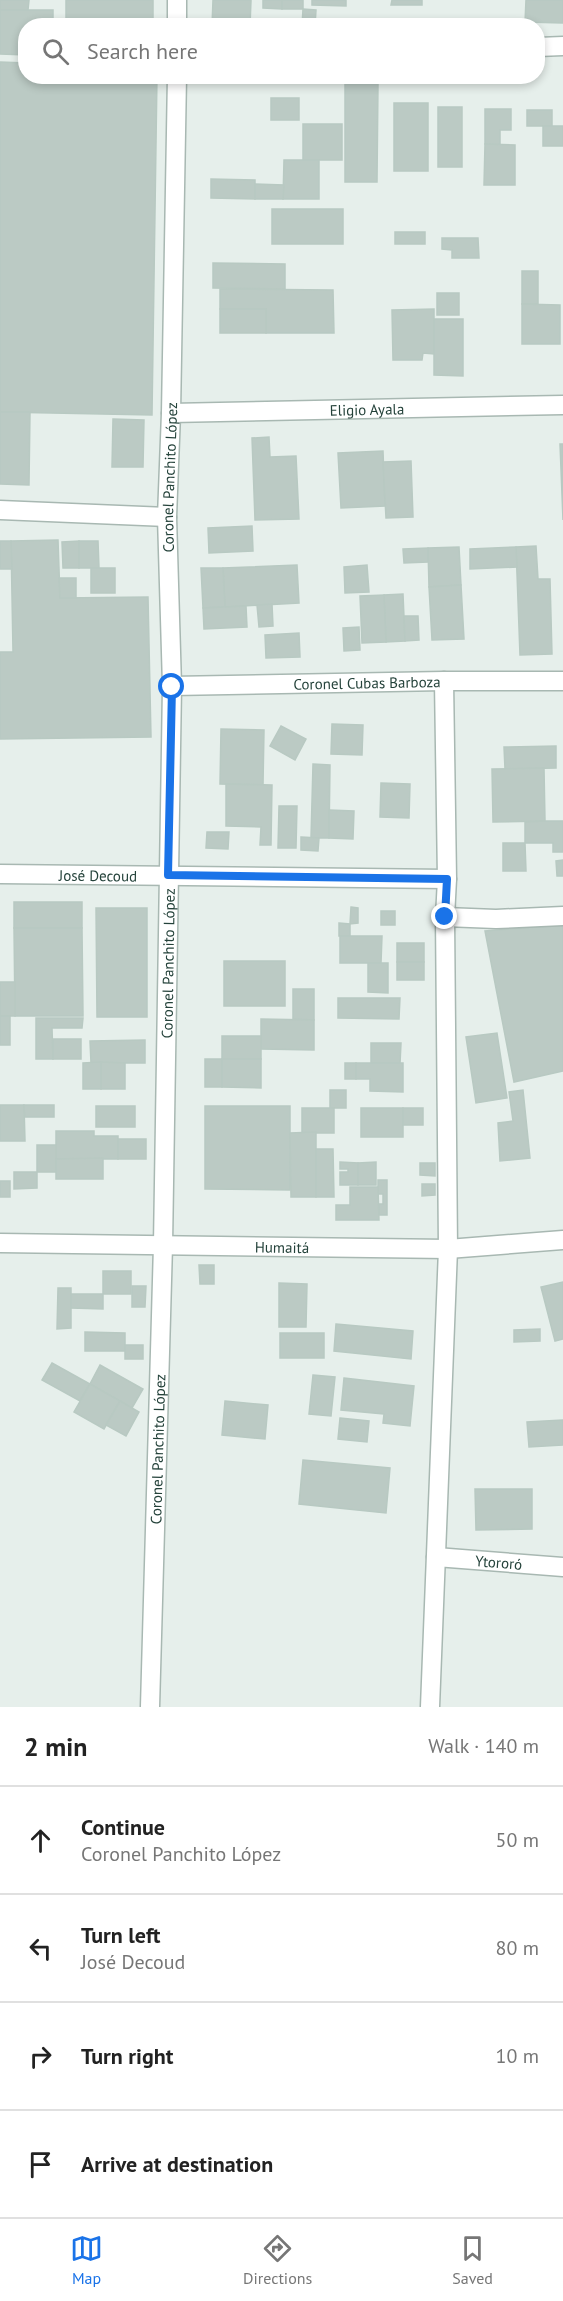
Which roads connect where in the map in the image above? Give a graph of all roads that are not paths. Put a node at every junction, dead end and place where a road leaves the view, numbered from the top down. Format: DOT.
graph roads {
  1 [pos="177,0"];
  2 [pos="177,18"];
  3 [pos="563,46"];
  4 [pos="545,47"];
  5 [pos="177,84"];
  6 [pos="563,405"];
  7 [pos="171,413"];
  8 [pos="0,510"];
  9 [pos="167,517"];
  10 [pos="444,681"];
  11 [pos="563,681"];
  12 [pos="172,687"];
  13 [pos="0,874"];
  14 [pos="168,875"];
  15 [pos="447,879"];
  16 [pos="563,916"];
  17 [pos="445,917"];
  18 [pos="563,1240"];
  19 [pos="0,1243"];
  20 [pos="163,1245"];
  21 [pos="448,1249"];
  22 [pos="436,1557"];
  23 [pos="563,1568"];
  24 [pos="150,1707"];
  25 [pos="430,1707"];
  1 -- 2 [label="street"];
  3 -- 4 [label="street"];
  5 -- 7 [label="street, Coronel Panchito López"];
  6 -- 7 [label="street, Eligio Ayala"];
  7 -- 9 [label="street, Coronel Panchito López"];
  8 -- 9 [label="street"];
  9 -- 12 [label="street, Coronel Panchito López"];
  10 -- 11 [label="street, Coronel Cubas Barboza"];
  10 -- 12 [label="street, Coronel Cubas Barboza"];
  10 -- 15 [label="street"];
  12 -- 14 [label="street, Coronel Panchito López"];
  13 -- 14 [label="street, José Decoud"];
  14 -- 15 [label="street, José Decoud"];
  14 -- 20 [label="street, Coronel Panchito López"];
  15 -- 17 [label="street"];
  16 -- 17 [label="street"];
  17 -- 21 [label="street"];
  18 -- 21 [label="street, Humaitá"];
  19 -- 20 [label="street, Humaitá"];
  20 -- 21 [label="street, Humaitá"];
  20 -- 24 [label="street, Coronel Panchito López"];
  21 -- 22 [label="street"];
  22 -- 23 [label="street, Ytororó"];
  22 -- 25 [label="street"];
}
